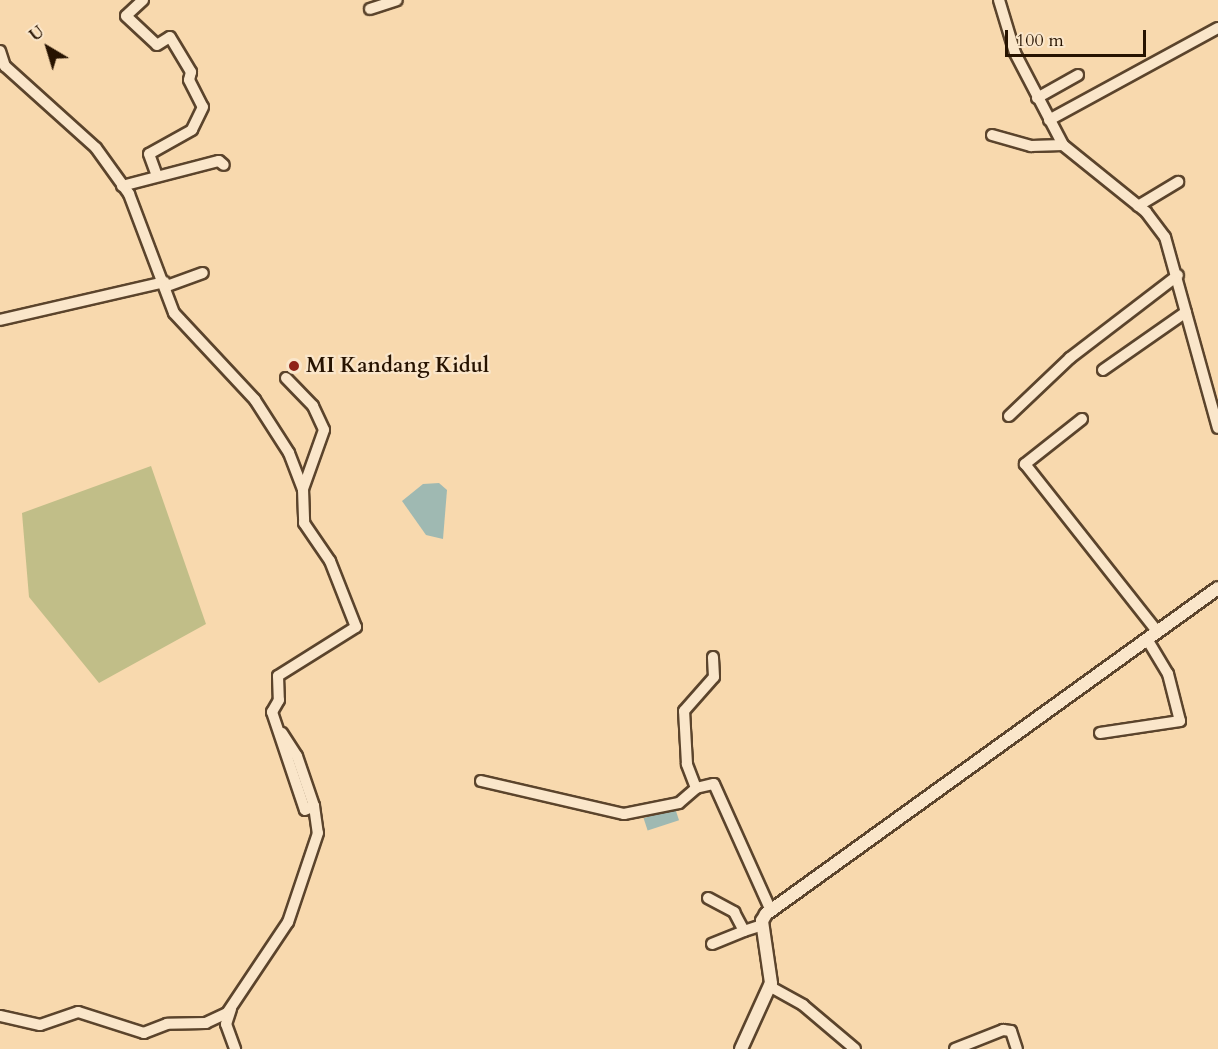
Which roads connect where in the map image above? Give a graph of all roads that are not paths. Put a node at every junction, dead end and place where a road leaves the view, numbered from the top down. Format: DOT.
graph roads {
  1 [pos="143,0"];
  2 [pos="396,0"];
  3 [pos="999,0"];
  4 [pos="370,9"];
  5 [pos="1218,28"];
  6 [pos="0,51"];
  7 [pos="1078,75"];
  8 [pos="1037,98"];
  9 [pos="1049,120"];
  10 [pos="992,135"];
  11 [pos="1063,145"];
  12 [pos="224,165"];
  13 [pos="156,176"];
  14 [pos="1178,182"];
  15 [pos="122,186"];
  16 [pos="1138,206"];
  17 [pos="202,273"];
  18 [pos="1178,275"];
  19 [pos="166,284"];
  20 [pos="1186,312"];
  21 [pos="0,320"];
  22 [pos="1102,370"];
  23 [pos="286,378"];
  24 [pos="1009,416"];
  25 [pos="1082,419"];
  26 [pos="1218,428"];
  27 [pos="303,489"];
  28 [pos="1218,588"];
  29 [pos="1157,631"];
  30 [pos="1146,639"];
  31 [pos="713,657"];
  32 [pos="1100,733"];
  33 [pos="481,781"];
  34 [pos="696,788"];
  35 [pos="708,898"];
  36 [pos="771,911"];
  37 [pos="762,925"];
  38 [pos="744,931"];
  39 [pos="712,944"];
  40 [pos="769,986"];
  41 [pos="232,1006"];
  42 [pos="0,1016"];
  43 [pos="235,1049"];
  44 [pos="741,1049"];
  45 [pos="855,1049"];
  46 [pos="956,1049"];
  47 [pos="1017,1049"];
  1 -- 13 [label="street"];
  2 -- 4 [label="street"];
  3 -- 8 [label="street"];
  5 -- 9 [label="street"];
  6 -- 15 [label="street"];
  7 -- 8 [label="street"];
  8 -- 9 [label="street"];
  9 -- 11 [label="street"];
  10 -- 11 [label="street"];
  11 -- 16 [label="street"];
  12 -- 13 [label="street"];
  13 -- 15 [label="street"];
  14 -- 16 [label="street"];
  15 -- 19 [label="street"];
  16 -- 18 [label="street"];
  17 -- 19 [label="street"];
  18 -- 20 [label="street"];
  18 -- 24 [label="street"];
  19 -- 21 [label="street"];
  19 -- 27 [label="street"];
  20 -- 22 [label="street"];
  20 -- 26 [label="street"];
  23 -- 27 [label="street"];
  25 -- 29 [label="street"];
  27 -- 41 [label="street"];
  28 -- 29 [label="street"];
  29 -- 30 [label="street"];
  30 -- 32 [label="street"];
  30 -- 36 [label="street"];
  31 -- 34 [label="street"];
  33 -- 34 [label="street"];
  34 -- 36 [label="street"];
  35 -- 38 [label="street"];
  36 -- 37 [label="street"];
  37 -- 38 [label="street"];
  37 -- 40 [label="street"];
  38 -- 39 [label="street"];
  40 -- 44 [label="street"];
  40 -- 45 [label="street"];
  41 -- 42 [label="street"];
  41 -- 43 [label="street"];
  46 -- 47 [label="street"];
}
